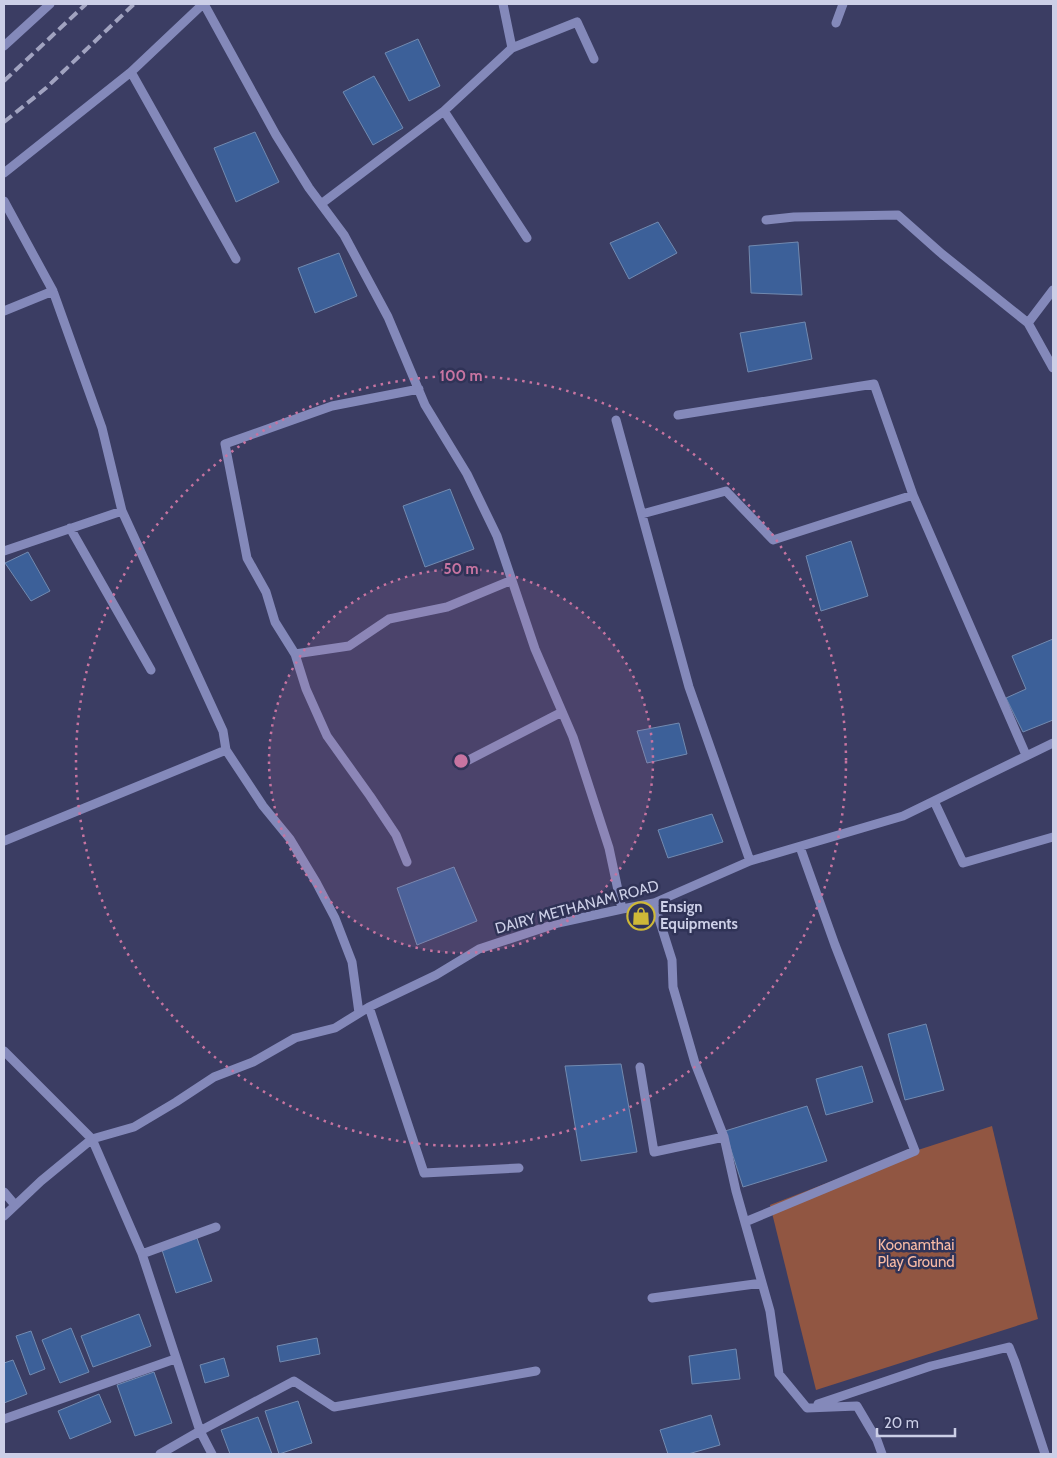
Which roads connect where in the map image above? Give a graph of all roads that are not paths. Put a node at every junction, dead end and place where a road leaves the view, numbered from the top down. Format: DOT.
graph roads {
  1 [pos="50,4"];
  2 [pos="204,4"];
  3 [pos="503,4"];
  4 [pos="843,4"];
  5 [pos="836,23"];
  6 [pos="4,34"];
  7 [pos="15,36"];
  8 [pos="4,46"];
  9 [pos="512,48"];
  10 [pos="594,59"];
  11 [pos="131,72"];
  12 [pos="444,111"];
  13 [pos="4,173"];
  14 [pos="4,201"];
  15 [pos="321,204"];
  16 [pos="766,220"];
  17 [pos="528,238"];
  18 [pos="236,259"];
  19 [pos="1053,290"];
  20 [pos="53,291"];
  21 [pos="4,311"];
  22 [pos="1028,323"];
  23 [pos="1053,368"];
  24 [pos="419,389"];
  25 [pos="678,415"];
  26 [pos="616,420"];
  27 [pos="913,494"];
  28 [pos="122,511"];
  29 [pos="642,514"];
  30 [pos="70,528"];
  31 [pos="4,551"];
  32 [pos="512,580"];
  33 [pos="295,654"];
  34 [pos="150,670"];
  35 [pos="562,712"];
  36 [pos="1053,743"];
  37 [pos="226,750"];
  38 [pos="1026,755"];
  39 [pos="458,766"];
  40 [pos="934,801"];
  41 [pos="1053,837"];
  42 [pos="4,841"];
  43 [pos="800,847"];
  44 [pos="750,861"];
  45 [pos="407,862"];
  46 [pos="654,903"];
  47 [pos="622,909"];
  48 [pos="369,1008"];
  49 [pos="359,1013"];
  50 [pos="4,1051"];
  51 [pos="640,1067"];
  52 [pos="724,1137"];
  53 [pos="92,1139"];
  54 [pos="519,1168"];
  55 [pos="4,1192"];
  56 [pos="15,1205"];
  57 [pos="4,1216"];
  58 [pos="745,1222"];
  59 [pos="216,1227"];
  60 [pos="142,1254"];
  61 [pos="762,1283"];
  62 [pos="652,1298"];
  63 [pos="175,1360"];
  64 [pos="536,1371"];
  65 [pos="807,1408"];
  66 [pos="4,1419"];
  67 [pos="200,1431"];
  68 [pos="160,1454"];
  69 [pos="212,1454"];
  70 [pos="882,1454"];
  71 [pos="1044,1454"];
  1 -- 7 [label="street"];
  2 -- 11 [label="street"];
  2 -- 15 [label="street"];
  3 -- 9 [label="street"];
  4 -- 5 [label="street"];
  6 -- 7 [label="street"];
  7 -- 8 [label="street"];
  9 -- 10 [label="street"];
  9 -- 12 [label="street"];
  11 -- 13 [label="street"];
  11 -- 18 [label="street"];
  12 -- 15 [label="street"];
  12 -- 17 [label="street"];
  14 -- 20 [label="street"];
  15 -- 24 [label="street"];
  16 -- 22 [label="street"];
  19 -- 22 [label="street"];
  20 -- 21 [label="street"];
  20 -- 28 [label="street"];
  22 -- 23 [label="street"];
  24 -- 32 [label="street"];
  24 -- 33 [label="street"];
  25 -- 27 [label="street"];
  26 -- 29 [label="street"];
  27 -- 29 [label="street"];
  27 -- 38 [label="street"];
  28 -- 30 [label="street"];
  28 -- 37 [label="street"];
  29 -- 44 [label="street"];
  30 -- 31 [label="street"];
  30 -- 34 [label="street"];
  32 -- 33 [label="street"];
  32 -- 35 [label="street"];
  33 -- 45 [label="street"];
  35 -- 39 [label="street"];
  35 -- 47 [label="street"];
  36 -- 38 [label="street, DAIRY METHANAM ROAD"];
  37 -- 42 [label="street"];
  37 -- 49 [label="street"];
  38 -- 40 [label="street, DAIRY METHANAM ROAD"];
  40 -- 41 [label="street"];
  40 -- 43 [label="street, DAIRY METHANAM ROAD"];
  43 -- 44 [label="street, DAIRY METHANAM ROAD"];
  43 -- 58 [label="street"];
  44 -- 46 [label="street, DAIRY METHANAM ROAD"];
  46 -- 47 [label="street, DAIRY METHANAM ROAD"];
  46 -- 52 [label="street"];
  47 -- 48 [label="street, DAIRY METHANAM ROAD"];
  48 -- 49 [label="street, DAIRY METHANAM ROAD"];
  48 -- 54 [label="street"];
  49 -- 53 [label="street, DAIRY METHANAM ROAD"];
  50 -- 53 [label="street"];
  51 -- 52 [label="street"];
  52 -- 58 [label="street"];
  53 -- 56 [label="street, DAIRY METHANAM ROAD"];
  53 -- 60 [label="street"];
  55 -- 56 [label="street"];
  56 -- 57 [label="street, DAIRY METHANAM ROAD"];
  58 -- 61 [label="street"];
  59 -- 60 [label="street"];
  60 -- 63 [label="street"];
  61 -- 62 [label="street"];
  61 -- 65 [label="street"];
  63 -- 66 [label="street"];
  63 -- 67 [label="street"];
  64 -- 67 [label="street"];
  65 -- 70 [label="street"];
  65 -- 71 [label="street"];
  67 -- 68 [label="street"];
  67 -- 69 [label="street"];
}
